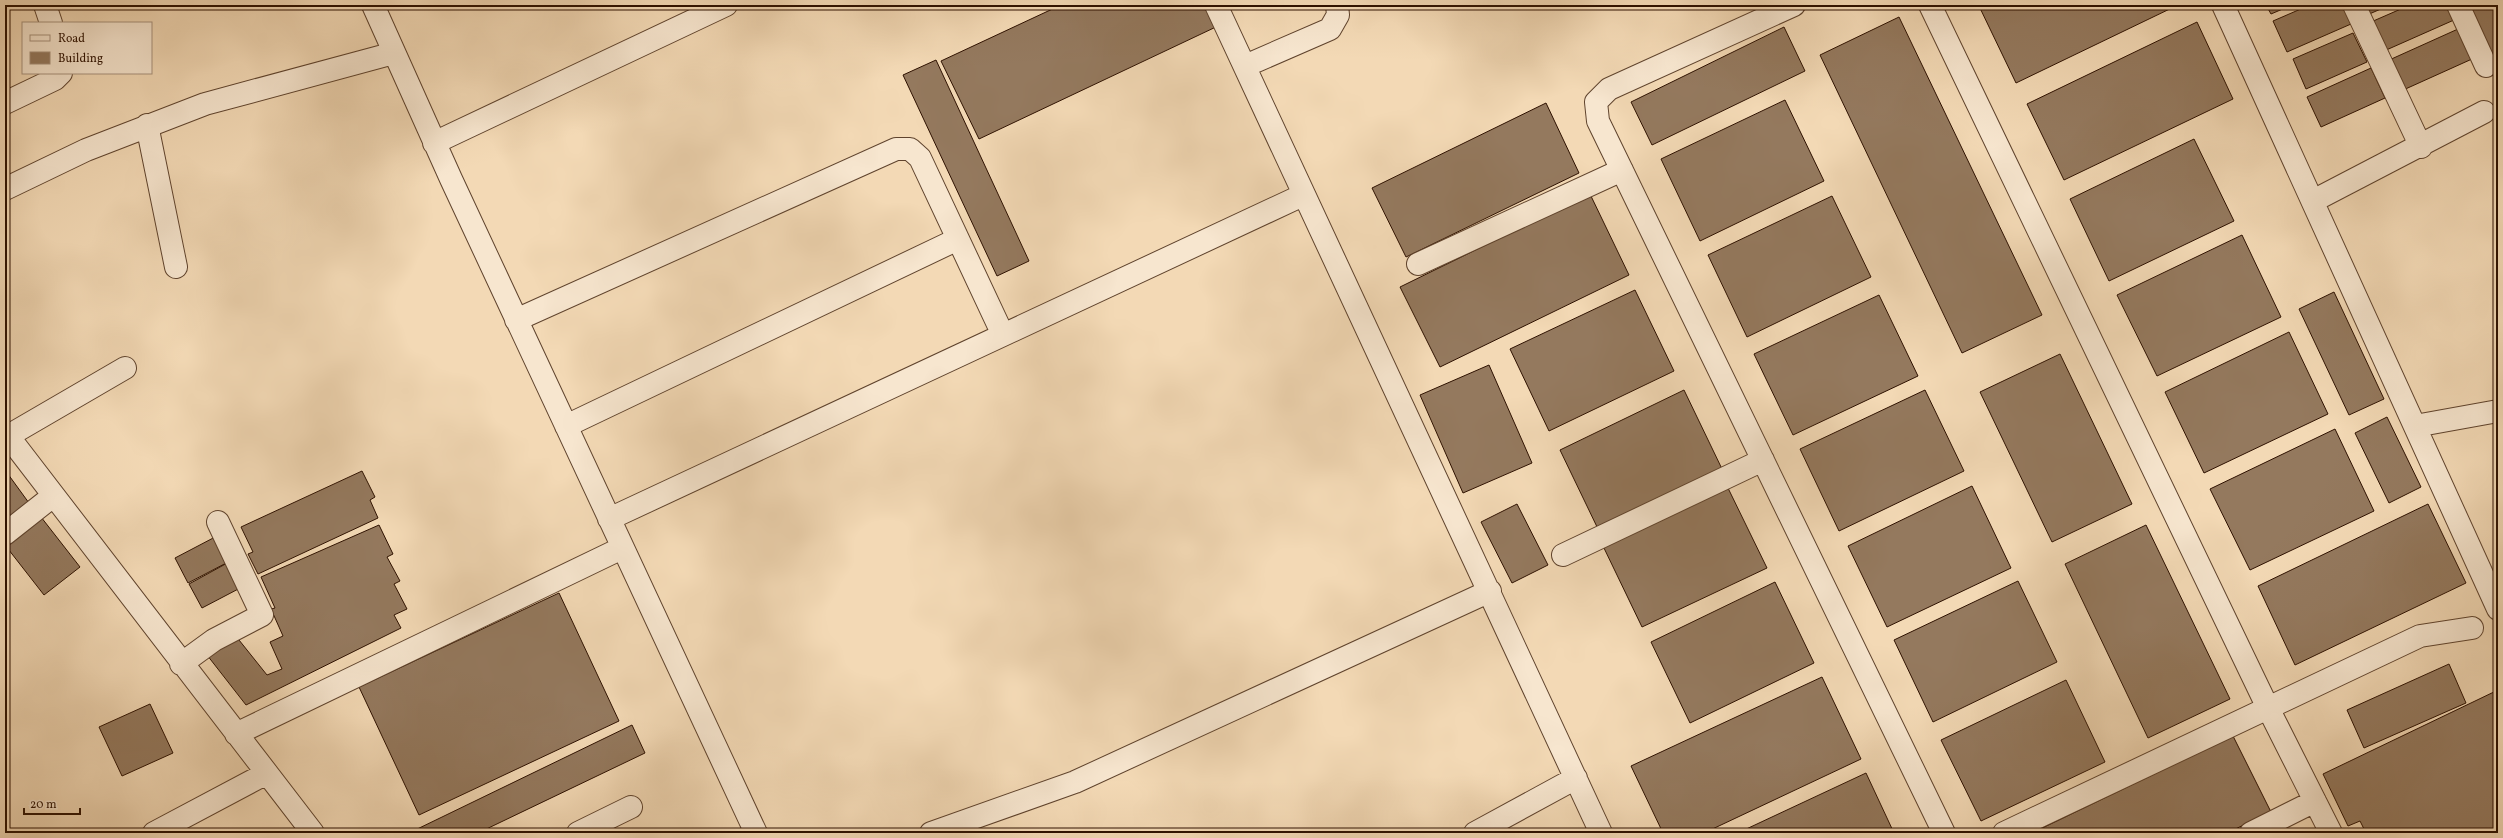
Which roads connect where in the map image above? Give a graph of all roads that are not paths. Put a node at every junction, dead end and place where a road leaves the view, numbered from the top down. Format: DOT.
graph roads {
  1 [pos="45,5"];
  2 [pos="373,5"];
  3 [pos="726,5"];
  4 [pos="1216,5"];
  5 [pos="1337,5"];
  6 [pos="1794,5"];
  7 [pos="1930,5"];
  8 [pos="2223,5"];
  9 [pos="2354,5"];
  10 [pos="2458,5"];
  11 [pos="51,22"];
  12 [pos="394,52"];
  13 [pos="1245,66"];
  14 [pos="2486,66"];
  15 [pos="60,74"];
  16 [pos="5,103"];
  17 [pos="2484,112"];
  18 [pos="147,125"];
  19 [pos="434,143"];
  20 [pos="2421,147"];
  21 [pos="1622,170"];
  22 [pos="5,189"];
  23 [pos="1303,195"];
  24 [pos="2313,201"];
  25 [pos="958,239"];
  26 [pos="1418,264"];
  27 [pos="176,267"];
  28 [pos="516,320"];
  29 [pos="1003,335"];
  30 [pos="125,368"];
  31 [pos="2498,411"];
  32 [pos="566,426"];
  33 [pos="2415,426"];
  34 [pos="6,434"];
  35 [pos="1763,460"];
  36 [pos="53,496"];
  37 [pos="609,520"];
  38 [pos="218,522"];
  39 [pos="5,534"];
  40 [pos="622,548"];
  41 [pos="1563,555"];
  42 [pos="1490,591"];
  43 [pos="2498,610"];
  44 [pos="2472,628"];
  45 [pos="181,664"];
  46 [pos="2268,708"];
  47 [pos="236,734"];
  48 [pos="267,773"];
  49 [pos="1576,778"];
  50 [pos="2315,801"];
  51 [pos="631,807"];
  52 [pos="154,833"];
  53 [pos="313,833"];
  54 [pos="578,833"];
  55 [pos="756,833"];
  56 [pos="931,833"];
  57 [pos="1475,833"];
  58 [pos="1601,833"];
  59 [pos="1944,833"];
  60 [pos="2004,833"];
  61 [pos="2250,833"];
  62 [pos="2331,833"];
  1 -- 11 [label="street"];
  2 -- 12 [label="street"];
  3 -- 19 [label="street"];
  4 -- 13 [label="street"];
  5 -- 13 [label="street"];
  6 -- 21 [label="street"];
  7 -- 46 [label="street"];
  8 -- 24 [label="street"];
  9 -- 20 [label="street"];
  10 -- 14 [label="street"];
  12 -- 18 [label="street"];
  12 -- 19 [label="street"];
  13 -- 23 [label="street"];
  15 -- 16 [label="street"];
  17 -- 20 [label="street"];
  18 -- 22 [label="street"];
  18 -- 27 [label="street"];
  19 -- 28 [label="street"];
  20 -- 24 [label="street"];
  21 -- 26 [label="street"];
  21 -- 35 [label="street"];
  23 -- 29 [label="street"];
  23 -- 42 [label="street"];
  24 -- 33 [label="street"];
  25 -- 28 [label="street"];
  25 -- 29 [label="street"];
  25 -- 32 [label="street"];
  28 -- 32 [label="street"];
  29 -- 37 [label="street"];
  30 -- 34 [label="street"];
  31 -- 33 [label="street"];
  32 -- 37 [label="street"];
  33 -- 43 [label="street"];
  34 -- 36 [label="street"];
  35 -- 41 [label="street"];
  35 -- 59 [label="street"];
  36 -- 39 [label="street"];
  36 -- 45 [label="street"];
  37 -- 40 [label="street"];
  38 -- 45 [label="street"];
  40 -- 47 [label="street"];
  40 -- 55 [label="street"];
  42 -- 49 [label="street"];
  42 -- 56 [label="street"];
  44 -- 46 [label="street"];
  45 -- 47 [label="street"];
  46 -- 50 [label="street"];
  46 -- 60 [label="street"];
  47 -- 48 [label="street"];
  48 -- 52 [label="street"];
  48 -- 53 [label="street"];
  49 -- 57 [label="street"];
  49 -- 58 [label="street"];
  50 -- 61 [label="street"];
  50 -- 62 [label="street"];
  51 -- 54 [label="street"];
}
